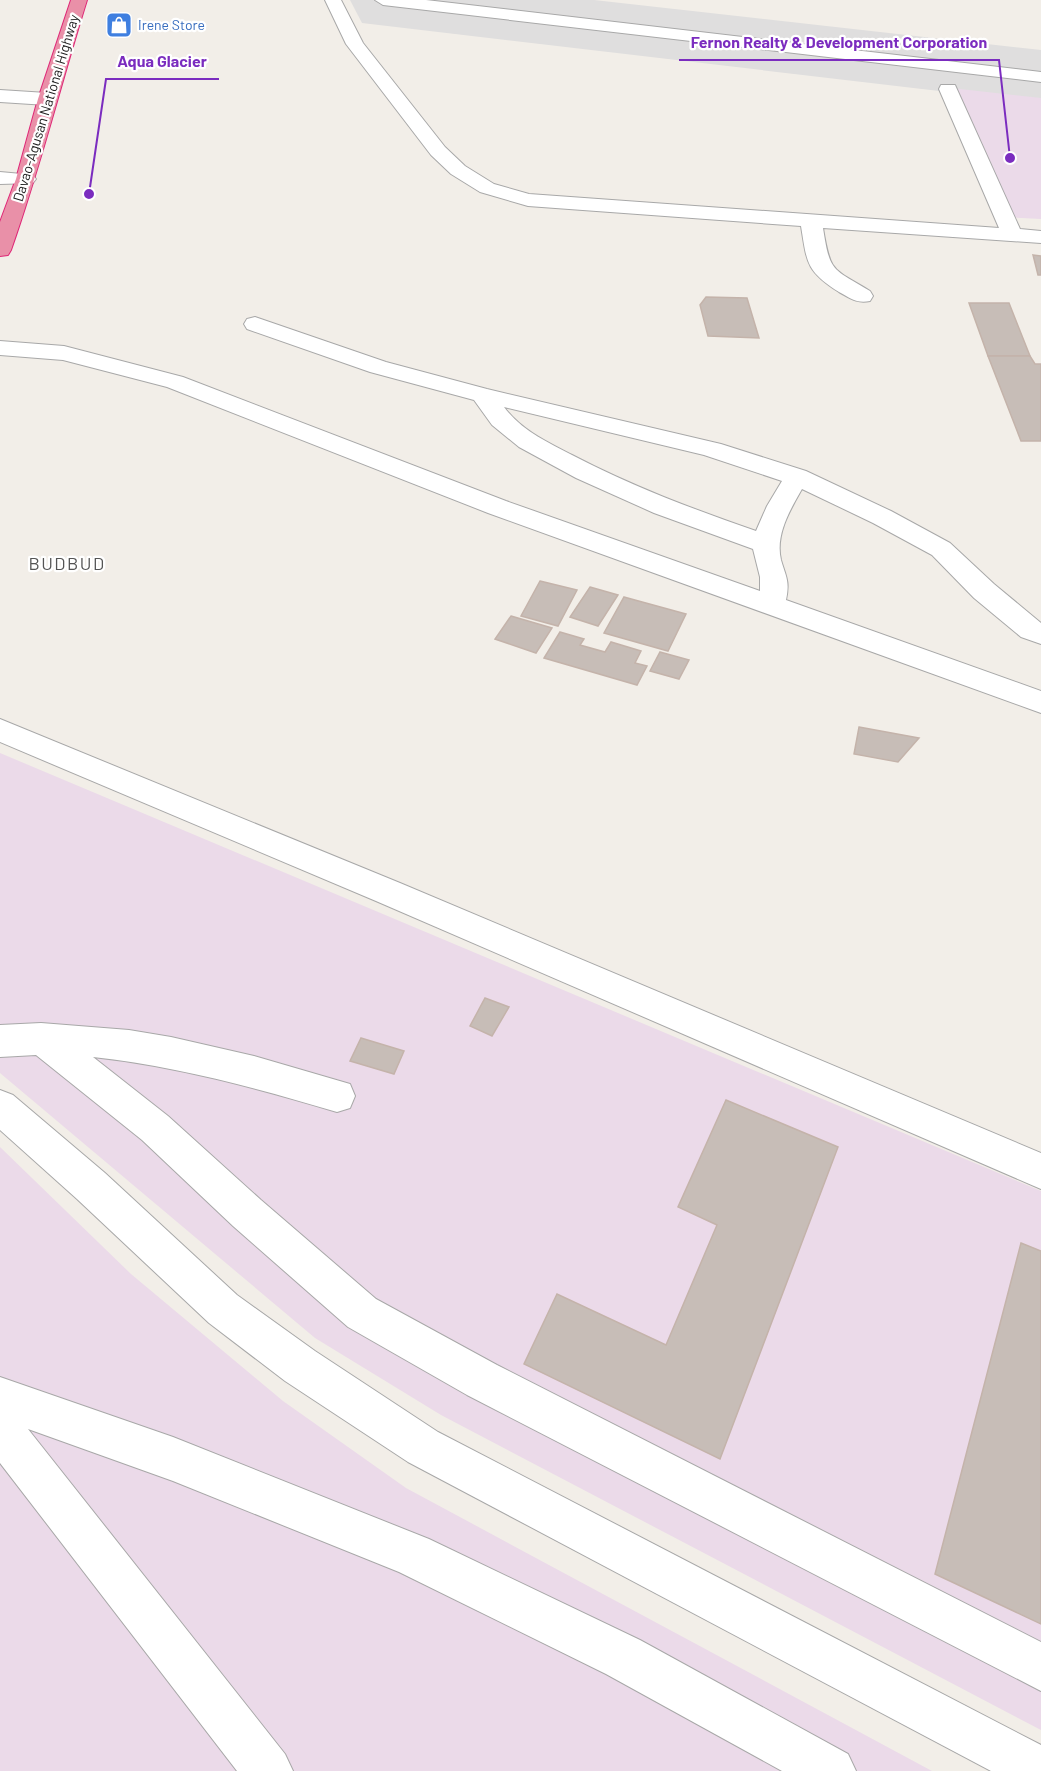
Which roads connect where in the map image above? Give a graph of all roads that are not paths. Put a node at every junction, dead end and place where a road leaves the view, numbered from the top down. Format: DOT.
graph roads {
  1 [pos="79,0"];
  2 [pos="333,0"];
  3 [pos="383,0"];
  4 [pos="1041,77"];
  5 [pos="948,89"];
  6 [pos="0,96"];
  7 [pos="47,99"];
  8 [pos="0,178"];
  9 [pos="26,179"];
  10 [pos="811,220"];
  11 [pos="1012,234"];
  12 [pos="1041,237"];
  13 [pos="0,250"];
  14 [pos="862,296"];
  15 [pos="255,324"];
  16 [pos="0,348"];
  17 [pos="482,395"];
  18 [pos="797,477"];
  19 [pos="767,544"];
  20 [pos="771,605"];
  21 [pos="1041,634"];
  22 [pos="1041,702"];
  23 [pos="0,730"];
  24 [pos="41,1038"];
  25 [pos="0,1041"];
  26 [pos="337,1096"];
  27 [pos="0,1107"];
  28 [pos="1041,1172"];
  29 [pos="0,1398"];
  30 [pos="0,1428"];
  31 [pos="1041,1667"];
  32 [pos="268,1771"];
  33 [pos="831,1771"];
  34 [pos="1041,1771"];
  1 -- 7 [label="highway, Davao-Agusan National Highway"];
  2 -- 10 [label="street"];
  3 -- 4 [label="street"];
  5 -- 11 [label="street"];
  6 -- 7 [label="street"];
  7 -- 9 [label="highway, Davao-Agusan National Highway"];
  8 -- 9 [label="street"];
  9 -- 13 [label="highway, Davao-Agusan National Highway"];
  10 -- 11 [label="street"];
  10 -- 14 [label="street"];
  11 -- 12 [label="street"];
  15 -- 17 [label="street"];
  16 -- 20 [label="street"];
  17 -- 18 [label="street"];
  17 -- 19 [label="street"];
  18 -- 19 [label="street"];
  18 -- 21 [label="street"];
  19 -- 20 [label="street"];
  20 -- 22 [label="street"];
  23 -- 28 [label="street"];
  24 -- 25 [label="street"];
  24 -- 26 [label="street"];
  24 -- 31 [label="street"];
  27 -- 34 [label="street"];
  29 -- 33 [label="street"];
  30 -- 32 [label="street"];
}
